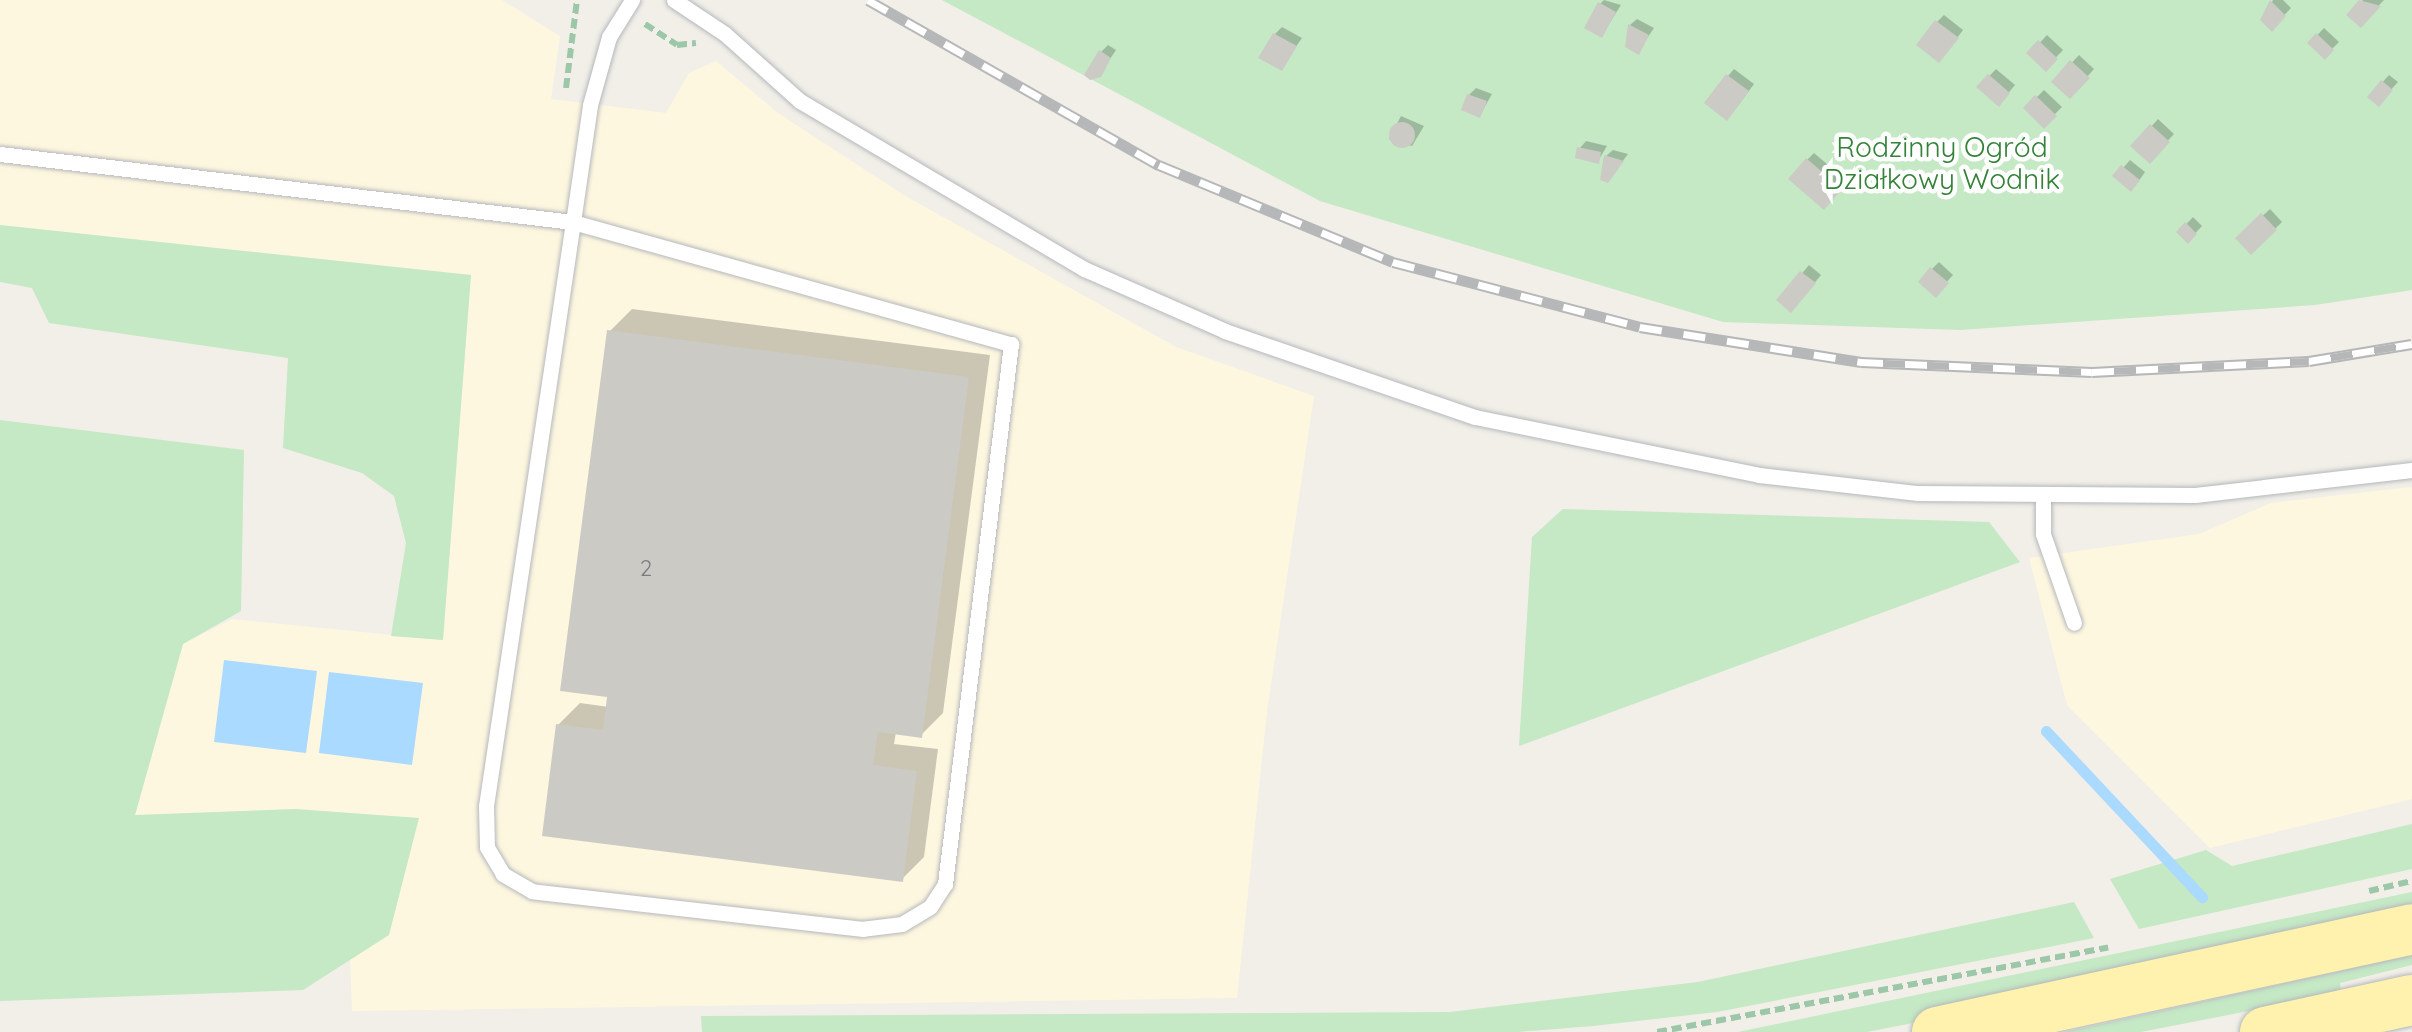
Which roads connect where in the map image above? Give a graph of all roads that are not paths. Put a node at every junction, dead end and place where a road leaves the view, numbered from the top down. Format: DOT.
graph roads {
  1 [pos="674,0"];
  2 [pos="628,6"];
  3 [pos="0,154"];
  4 [pos="573,222"];
  5 [pos="2412,470"];
  6 [pos="2043,496"];
  7 [pos="2074,624"];
  8 [pos="2412,929"];
  9 [pos="2412,1000"];
  10 [pos="1937,1032"];
  11 [pos="2266,1032"];
  1 -- 6 [label="lane"];
  2 -- 4 [label="lane"];
  3 -- 4 [label="lane"];
  4 -- 4 [label="lane"];
  5 -- 6 [label="lane"];
  6 -- 7 [label="lane"];
  8 -- 10 [label="main road"];
  9 -- 11 [label="main road"];
}
